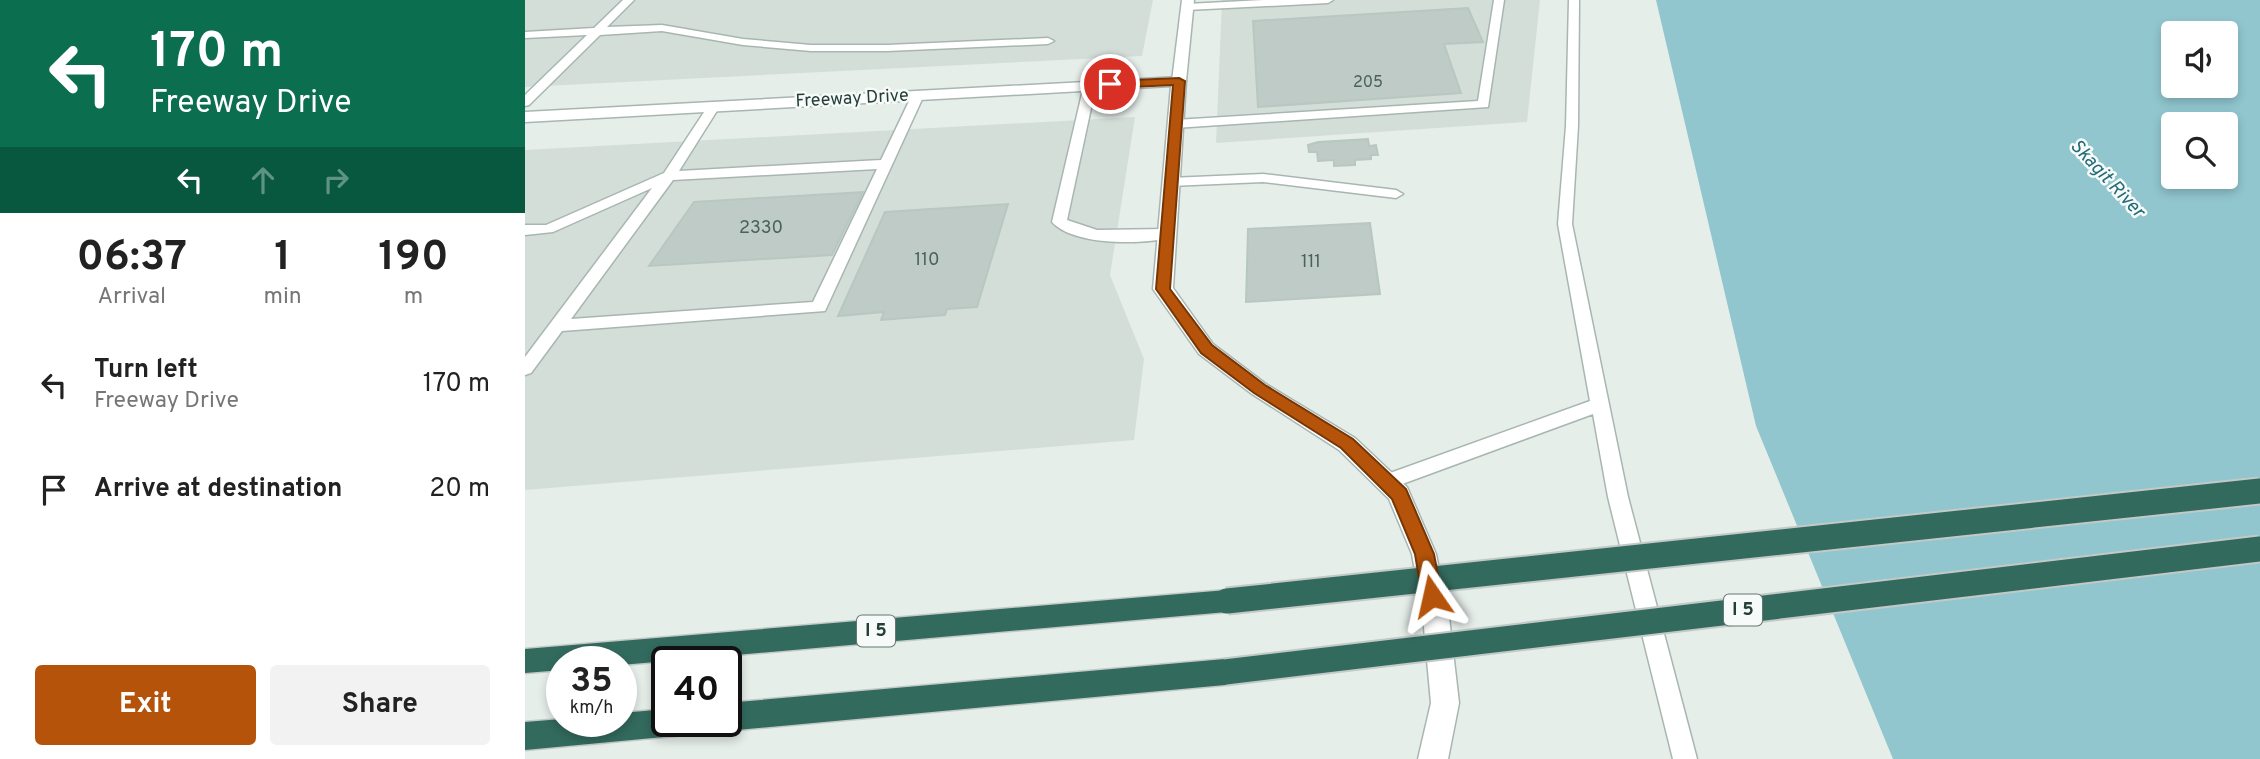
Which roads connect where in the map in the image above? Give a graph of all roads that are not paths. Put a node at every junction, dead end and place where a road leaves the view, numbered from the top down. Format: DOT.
graph roads {
  1 [pos="629,0"];
  2 [pos="1328,0"];
  3 [pos="1499,0"];
  4 [pos="1574,0"];
  5 [pos="1188,4"];
  6 [pos="597,31"];
  7 [pos="525,35"];
  8 [pos="1048,41"];
  9 [pos="1179,81"];
  10 [pos="1090,85"];
  11 [pos="918,95"];
  12 [pos="525,102"];
  13 [pos="714,106"];
  14 [pos="525,117"];
  15 [pos="1175,124"];
  16 [pos="886,163"];
  17 [pos="669,176"];
  18 [pos="1170,182"];
  19 [pos="1396,194"];
  20 [pos="525,230"];
  21 [pos="1167,234"];
  22 [pos="557,326"];
  23 [pos="525,369"];
  24 [pos="1600,404"];
  25 [pos="1386,482"];
  26 [pos="2260,491"];
  27 [pos="2260,549"];
  28 [pos="525,661"];
  29 [pos="742,716"];
  30 [pos="651,724"];
  31 [pos="525,736"];
  32 [pos="1433,759"];
  33 [pos="1685,759"];
  1 -- 6 [label="lane"];
  2 -- 5 [label="lane"];
  3 -- 15 [label="lane"];
  4 -- 24 [label="lane"];
  5 -- 9 [label="street"];
  6 -- 7 [label="lane"];
  6 -- 8 [label="lane"];
  6 -- 12 [label="lane"];
  9 -- 10 [label="street, Freeway Drive"];
  9 -- 15 [label="street"];
  10 -- 11 [label="street, Freeway Drive"];
  10 -- 21 [label="lane"];
  11 -- 13 [label="street, Freeway Drive"];
  11 -- 16 [label="lane"];
  13 -- 14 [label="street, Freeway Drive"];
  13 -- 17 [label="lane"];
  15 -- 18 [label="street"];
  16 -- 17 [label="lane"];
  16 -- 22 [label="lane"];
  17 -- 20 [label="lane"];
  17 -- 22 [label="lane"];
  18 -- 19 [label="lane"];
  18 -- 21 [label="street"];
  21 -- 25 [label="street"];
  22 -- 23 [label="lane"];
  24 -- 25 [label="lane"];
  24 -- 33 [label="lane"];
  25 -- 32 [label="street"];
  26 -- 28 [label="highway, I 5, bridge"];
  27 -- 29 [label="highway, I 5, bridge"];
  30 -- 31 [label="highway"];
}
